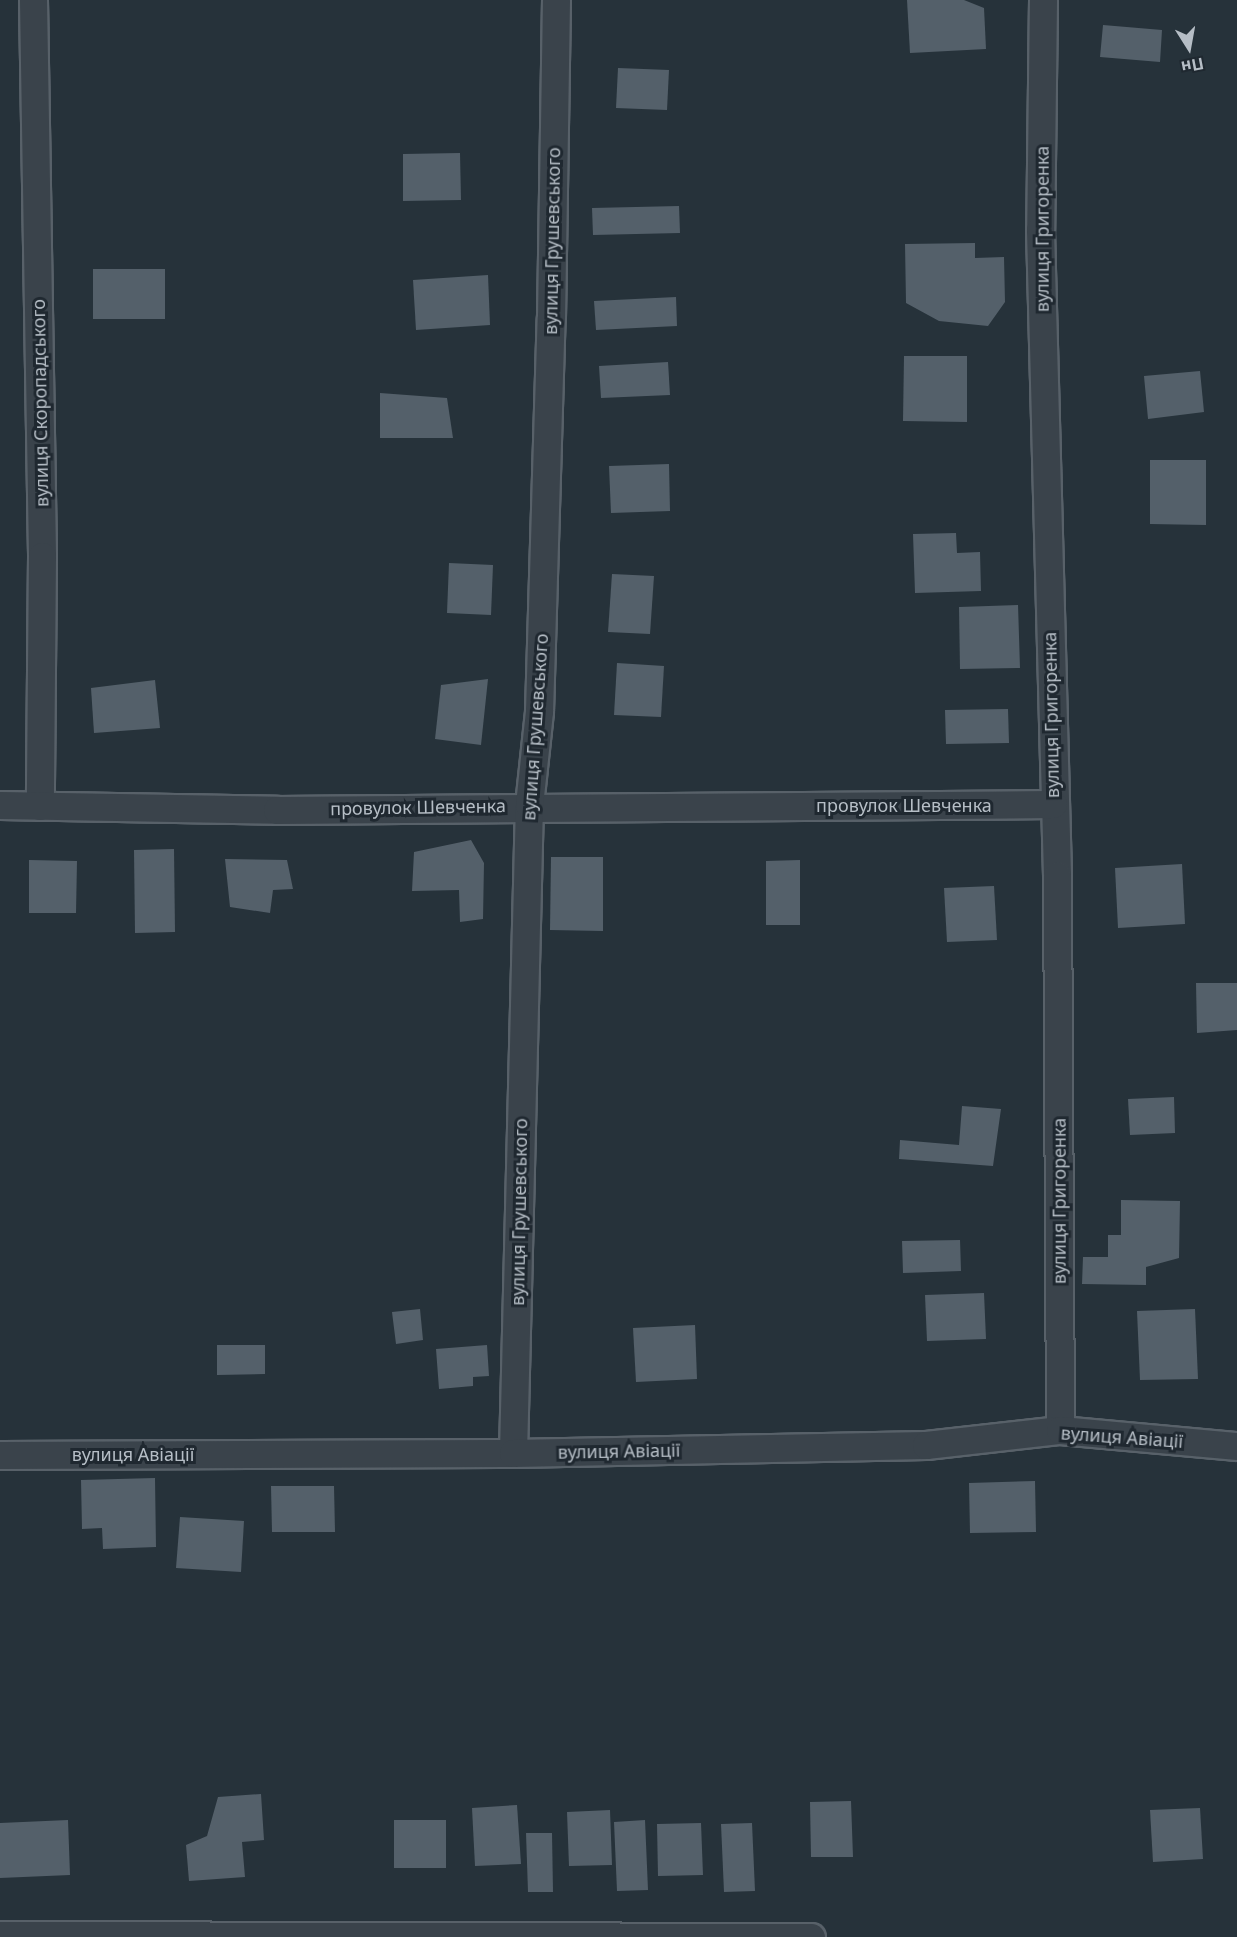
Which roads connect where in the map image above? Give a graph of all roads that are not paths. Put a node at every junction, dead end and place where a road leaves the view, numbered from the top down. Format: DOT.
graph roads {
  1 [pos="33,0"];
  2 [pos="556,0"];
  3 [pos="1043,0"];
  4 [pos="1053,804"];
  5 [pos="0,805"];
  6 [pos="529,805"];
  7 [pos="40,806"];
  8 [pos="1060,1430"];
  9 [pos="1237,1446"];
  10 [pos="513,1453"];
  11 [pos="0,1455"];
  12 [pos="0,1935"];
  13 [pos="811,1937"];
  1 -- 7 [label="street, вулиця Скоропадського"];
  2 -- 6 [label="street, вулиця Грушевського"];
  3 -- 4 [label="street, вулиця Григоренка"];
  4 -- 6 [label="street, провулок Шевченка"];
  4 -- 8 [label="street, вулиця Григоренка"];
  5 -- 7 [label="street, провулок Шевченка"];
  6 -- 7 [label="street, провулок Шевченка"];
  6 -- 10 [label="street, вулиця Грушевського"];
  8 -- 9 [label="street, вулиця Авіації"];
  8 -- 10 [label="street, вулиця Авіації"];
  10 -- 11 [label="street, вулиця Авіації"];
  12 -- 13 [label="street"];
}
